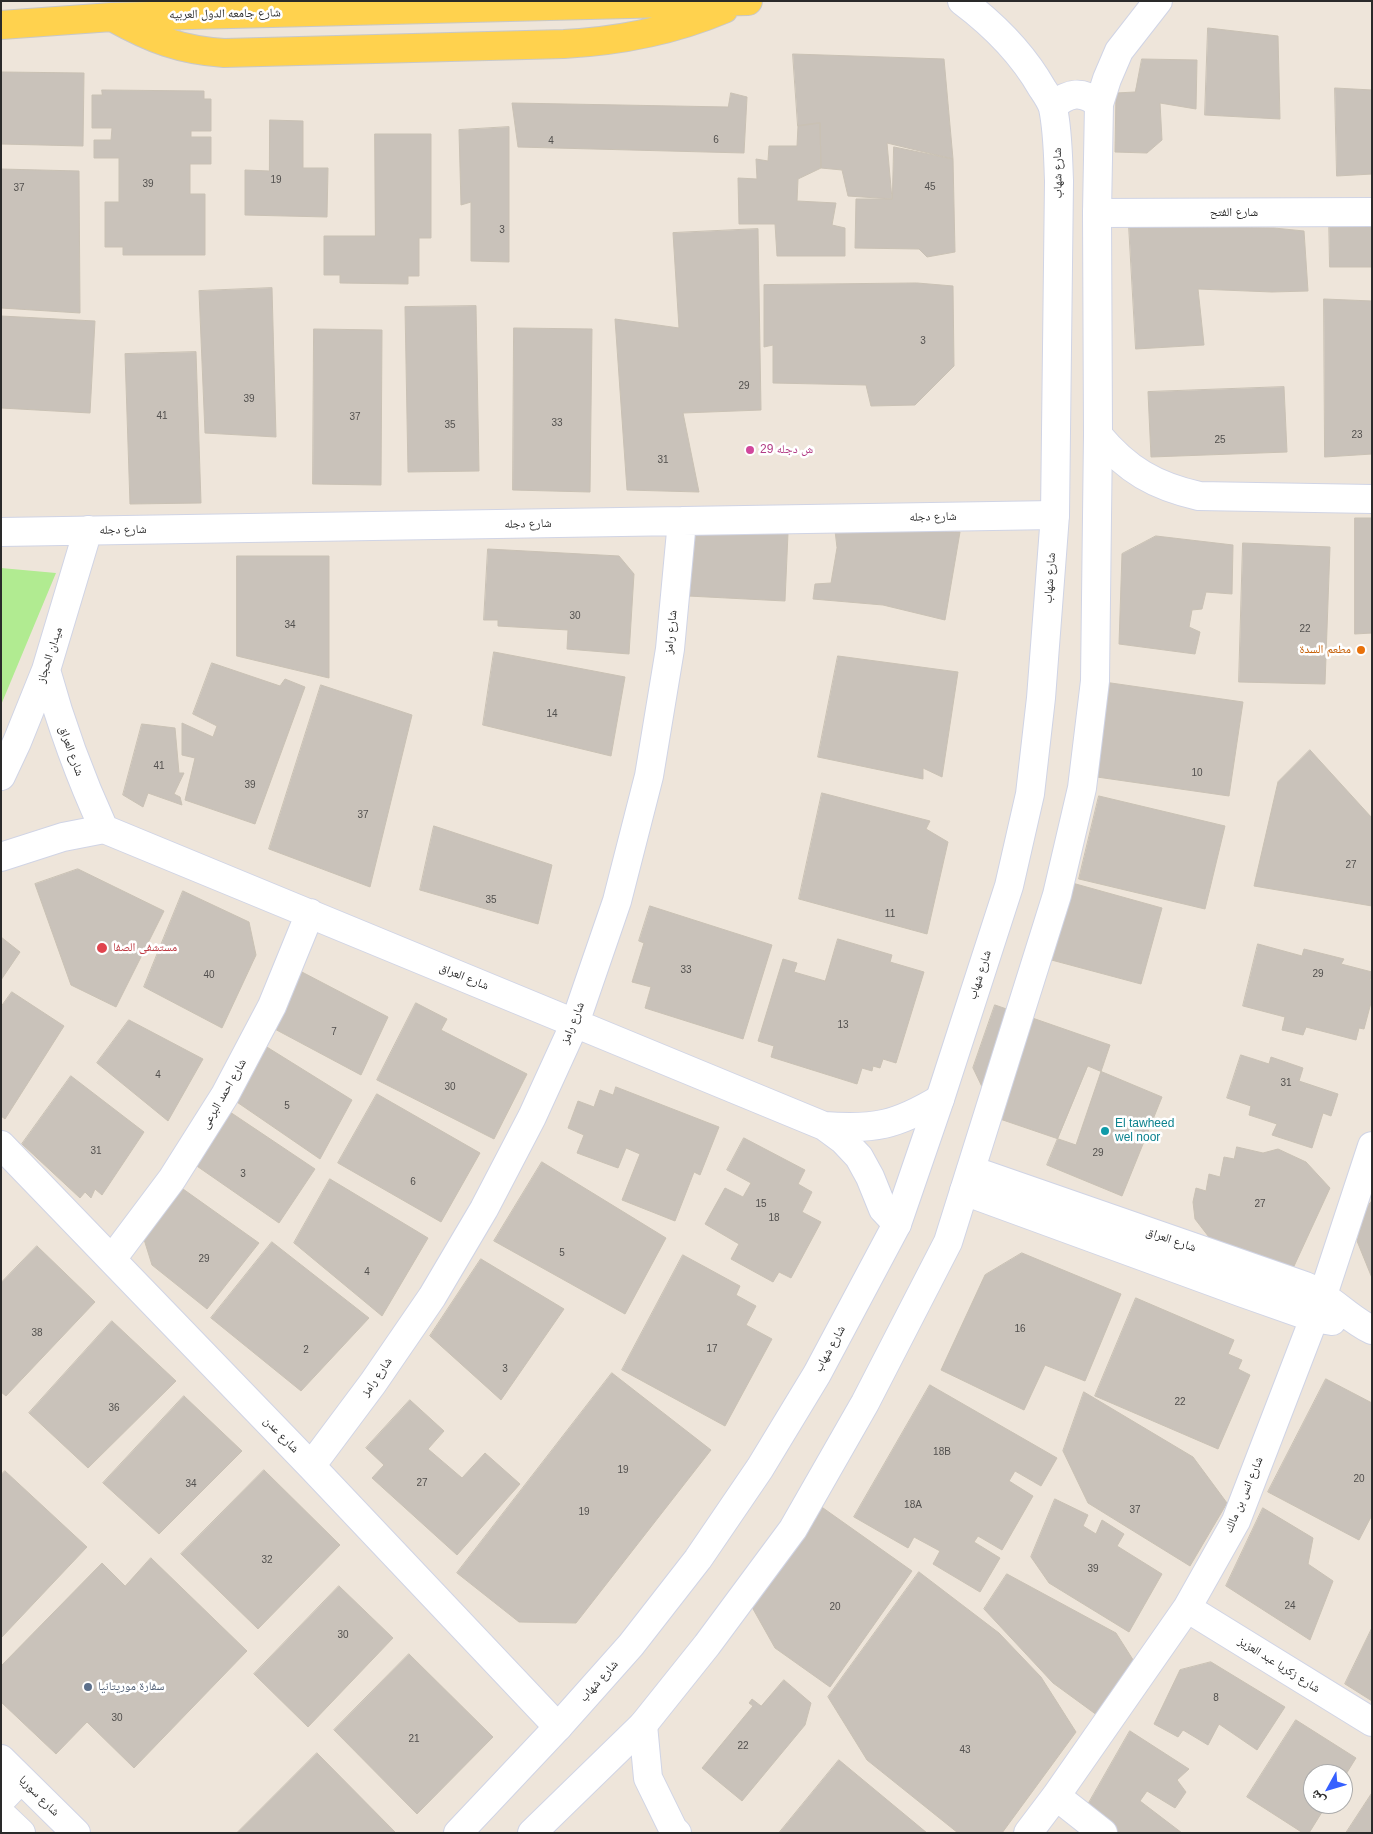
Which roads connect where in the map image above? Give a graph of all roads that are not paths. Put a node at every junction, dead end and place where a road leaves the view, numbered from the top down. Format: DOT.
graph roads {
  1 [pos="741,1"];
  2 [pos="748,1"];
  3 [pos="962,1"];
  4 [pos="1158,1"];
  5 [pos="103,9"];
  6 [pos="1,24"];
  7 [pos="1099,104"];
  8 [pos="1052,106"];
  9 [pos="1372,212"];
  10 [pos="1097,214"];
  11 [pos="1098,435"];
  12 [pos="1372,499"];
  13 [pos="1055,515"];
  14 [pos="682,521"];
  15 [pos="88,530"];
  16 [pos="1,532"];
  17 [pos="46,670"];
  18 [pos="1,776"];
  19 [pos="104,828"];
  20 [pos="1,857"];
  21 [pos="310,914"];
  22 [pos="575,1022"];
  23 [pos="940,1099"];
  24 [pos="824,1126"];
  25 [pos="1,1146"];
  26 [pos="1372,1146"];
  27 [pos="967,1180"];
  28 [pos="897,1224"];
  29 [pos="112,1260"];
  30 [pos="1319,1306"];
  31 [pos="1368,1328"];
  32 [pos="311,1466"];
  33 [pos="1187,1608"];
  34 [pos="1372,1722"];
  35 [pos="643,1725"];
  36 [pos="558,1727"];
  37 [pos="1,1759"];
  38 [pos="21,1778"];
  39 [pos="1056,1796"];
  40 [pos="1,1800"];
  41 [pos="1,1814"];
  42 [pos="21,1833"];
  43 [pos="76,1833"];
  44 [pos="458,1833"];
  45 [pos="532,1833"];
  46 [pos="677,1833"];
  47 [pos="1028,1833"];
  48 [pos="1103,1833"];
  1 -- 2 [label="main road, شارع جامعه الدول العربيه"];
  1 -- 5 [label="main road, شارع جامعه الدول العربيه"];
  1 -- 5 [label="main road"];
  3 -- 8 [label="street, شارع شهاب"];
  4 -- 7 [label="street"];
  5 -- 6 [label="main road, شارع جامعه الدول العربيه"];
  7 -- 8 [label="street"];
  7 -- 10 [label="street"];
  8 -- 13 [label="street, شارع شهاب"];
  9 -- 10 [label="street, شارع الفتح"];
  10 -- 11 [label="street"];
  11 -- 12 [label="street"];
  11 -- 27 [label="street"];
  13 -- 14 [label="street, شارع دجله"];
  13 -- 23 [label="street, شارع شهاب"];
  14 -- 15 [label="street, شارع دجله"];
  14 -- 22 [label="street, شارع رامز"];
  15 -- 16 [label="street, شارع دجله"];
  15 -- 17 [label="street, ميدان الحجاز"];
  17 -- 18 [label="street, ميدان الحجاز"];
  17 -- 19 [label="street, شارع العراق"];
  19 -- 20 [label="street"];
  19 -- 21 [label="street, شارع العراق"];
  21 -- 22 [label="street, شارع العراق"];
  21 -- 29 [label="street, شارع احمد البرعى"];
  22 -- 24 [label="street, شارع العراق"];
  22 -- 32 [label="street, شارع رامز"];
  23 -- 24 [label="street, شارع العراق"];
  23 -- 28 [label="street, شارع شهاب"];
  24 -- 28 [label="street, شارع العراق"];
  25 -- 29 [label="street, شارع عدن"];
  26 -- 30 [label="street, شارع انس بن مالك"];
  27 -- 30 [label="street, شارع العراق"];
  27 -- 35 [label="street"];
  28 -- 36 [label="street, شارع شهاب"];
  29 -- 32 [label="street, شارع عدن"];
  30 -- 31 [label="street, شارع العراق"];
  30 -- 33 [label="street, شارع انس بن مالك"];
  32 -- 36 [label="street, شارع عدن"];
  33 -- 34 [label="street, شارع زكريا عبد العزيز"];
  33 -- 39 [label="street, شارع انس بن مالك"];
  35 -- 45 [label="street"];
  35 -- 46 [label="street"];
  36 -- 44 [label="street, شارع شهاب"];
  37 -- 38 [label="street, شارع سوريا"];
  38 -- 40 [label="street"];
  38 -- 43 [label="street, شارع سوريا"];
  39 -- 47 [label="street, شارع انس بن مالك"];
  39 -- 48 [label="street"];
  41 -- 42 [label="street"];
}
